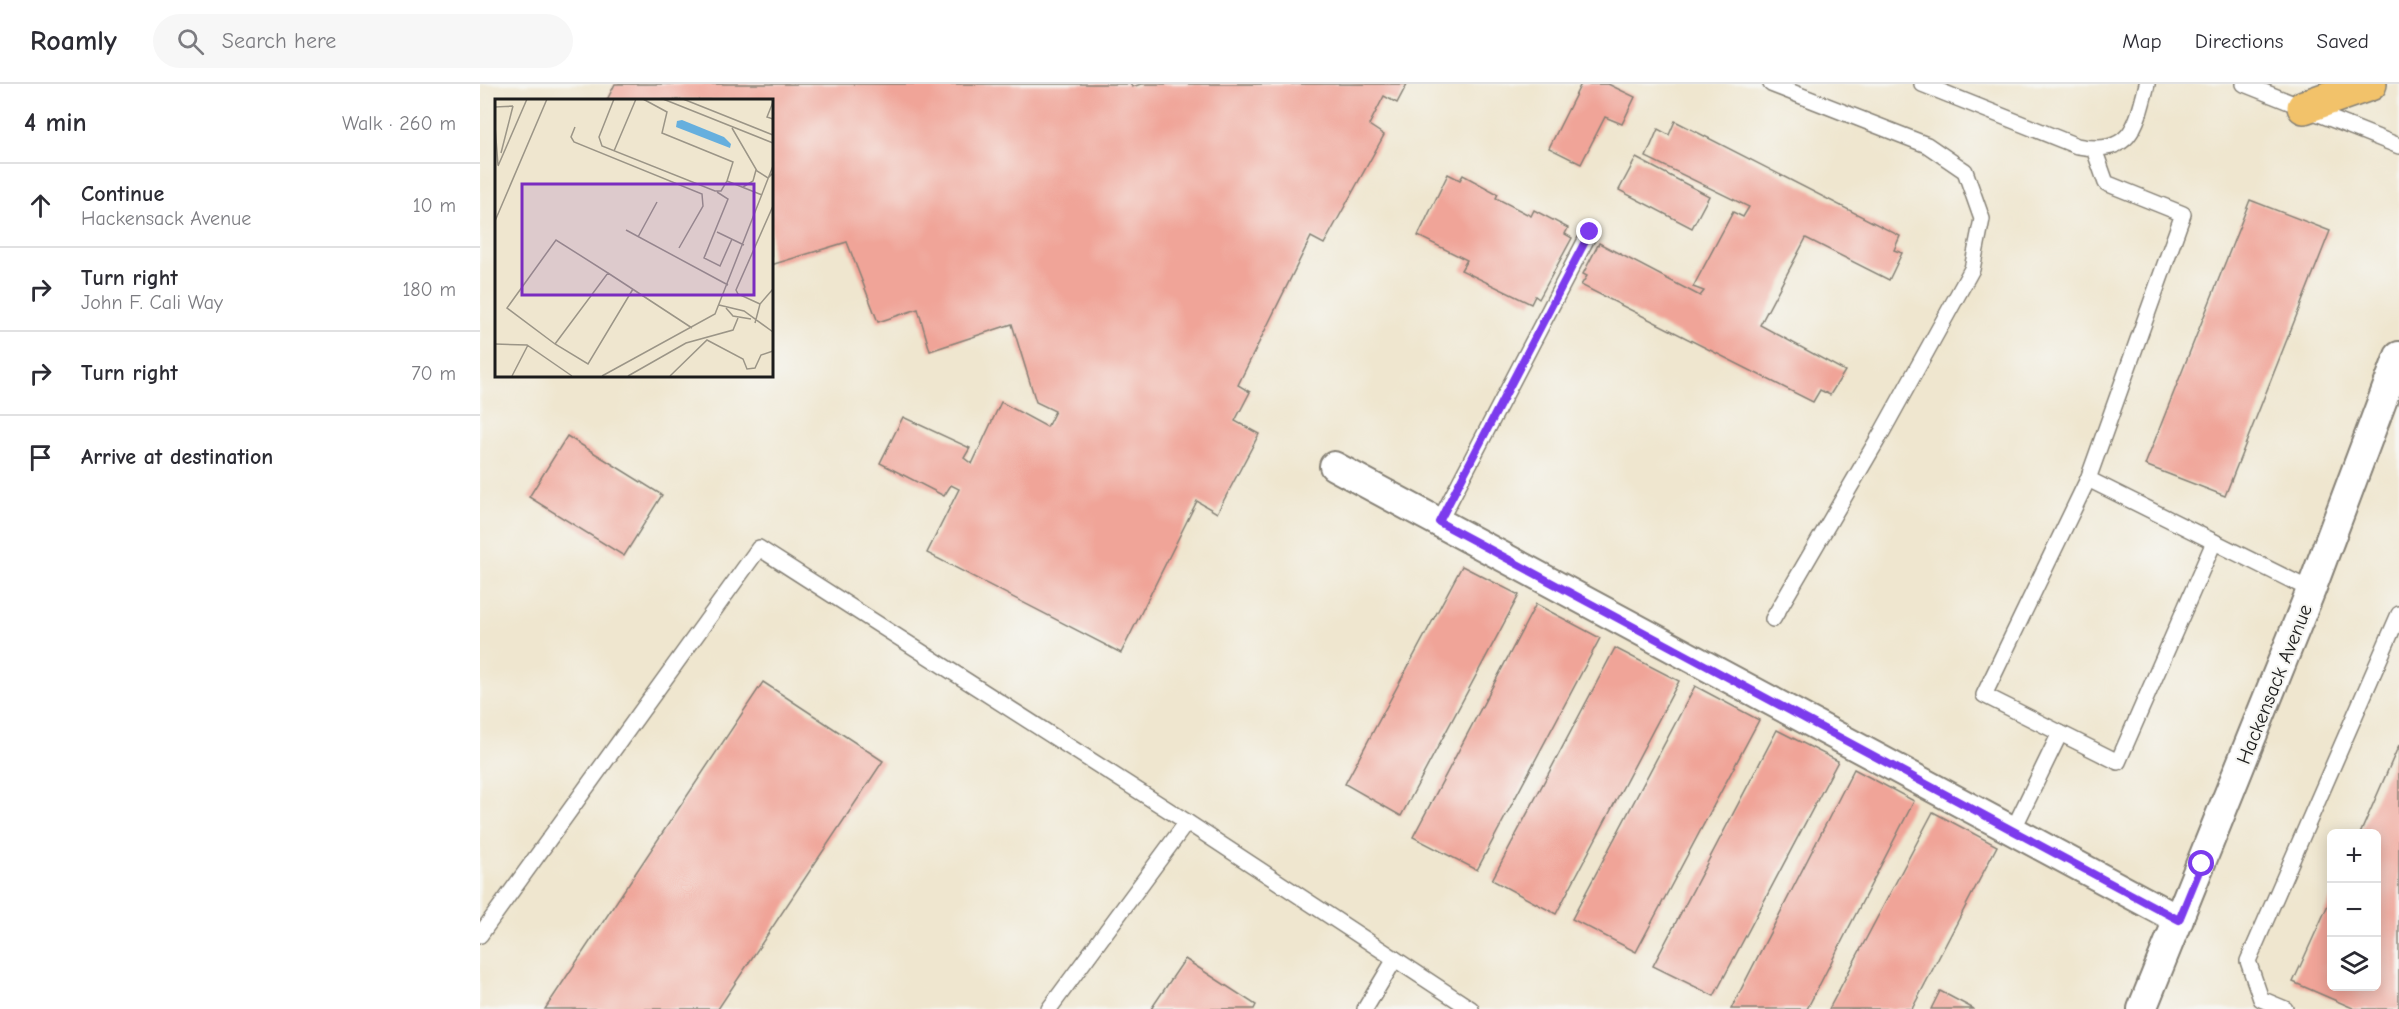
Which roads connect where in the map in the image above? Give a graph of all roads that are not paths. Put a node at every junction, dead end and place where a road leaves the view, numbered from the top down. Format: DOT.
graph roads {
  1 [pos="1771,84"];
  2 [pos="1922,84"];
  3 [pos="2147,84"];
  4 [pos="2244,84"];
  5 [pos="2370,84"];
  6 [pos="2304,107"];
  7 [pos="2399,146"];
  8 [pos="2094,149"];
  9 [pos="1590,232"];
  10 [pos="2399,356"];
  11 [pos="1334,466"];
  12 [pos="2088,479"];
  13 [pos="1439,522"];
  14 [pos="2214,542"];
  15 [pos="2311,590"];
  16 [pos="2399,614"];
  17 [pos="1773,619"];
  18 [pos="2060,733"];
  19 [pos="1187,822"];
  20 [pos="2013,830"];
  21 [pos="2179,920"];
  22 [pos="480,935"];
  23 [pos="1395,959"];
  24 [pos="1049,1009"];
  25 [pos="1365,1009"];
  26 [pos="1471,1009"];
  27 [pos="2142,1009"];
  28 [pos="2285,1009"];
  1 -- 17 [label="lane"];
  2 -- 8 [label="lane"];
  3 -- 8 [label="lane"];
  4 -- 6 [label="lane"];
  5 -- 6 [label="highway"];
  6 -- 7 [label="lane"];
  8 -- 12 [label="lane"];
  9 -- 13 [label="lane"];
  10 -- 15 [label="street, Hackensack Avenue"];
  11 -- 13 [label="street"];
  12 -- 14 [label="lane"];
  12 -- 18 [label="lane"];
  13 -- 20 [label="street"];
  14 -- 15 [label="lane"];
  14 -- 18 [label="lane"];
  15 -- 21 [label="street, Hackensack Avenue"];
  16 -- 28 [label="lane"];
  18 -- 20 [label="lane"];
  19 -- 22 [label="lane"];
  19 -- 23 [label="lane"];
  19 -- 24 [label="lane"];
  20 -- 21 [label="street"];
  21 -- 27 [label="street, Hackensack Avenue"];
  23 -- 25 [label="lane"];
  23 -- 26 [label="lane"];
}
